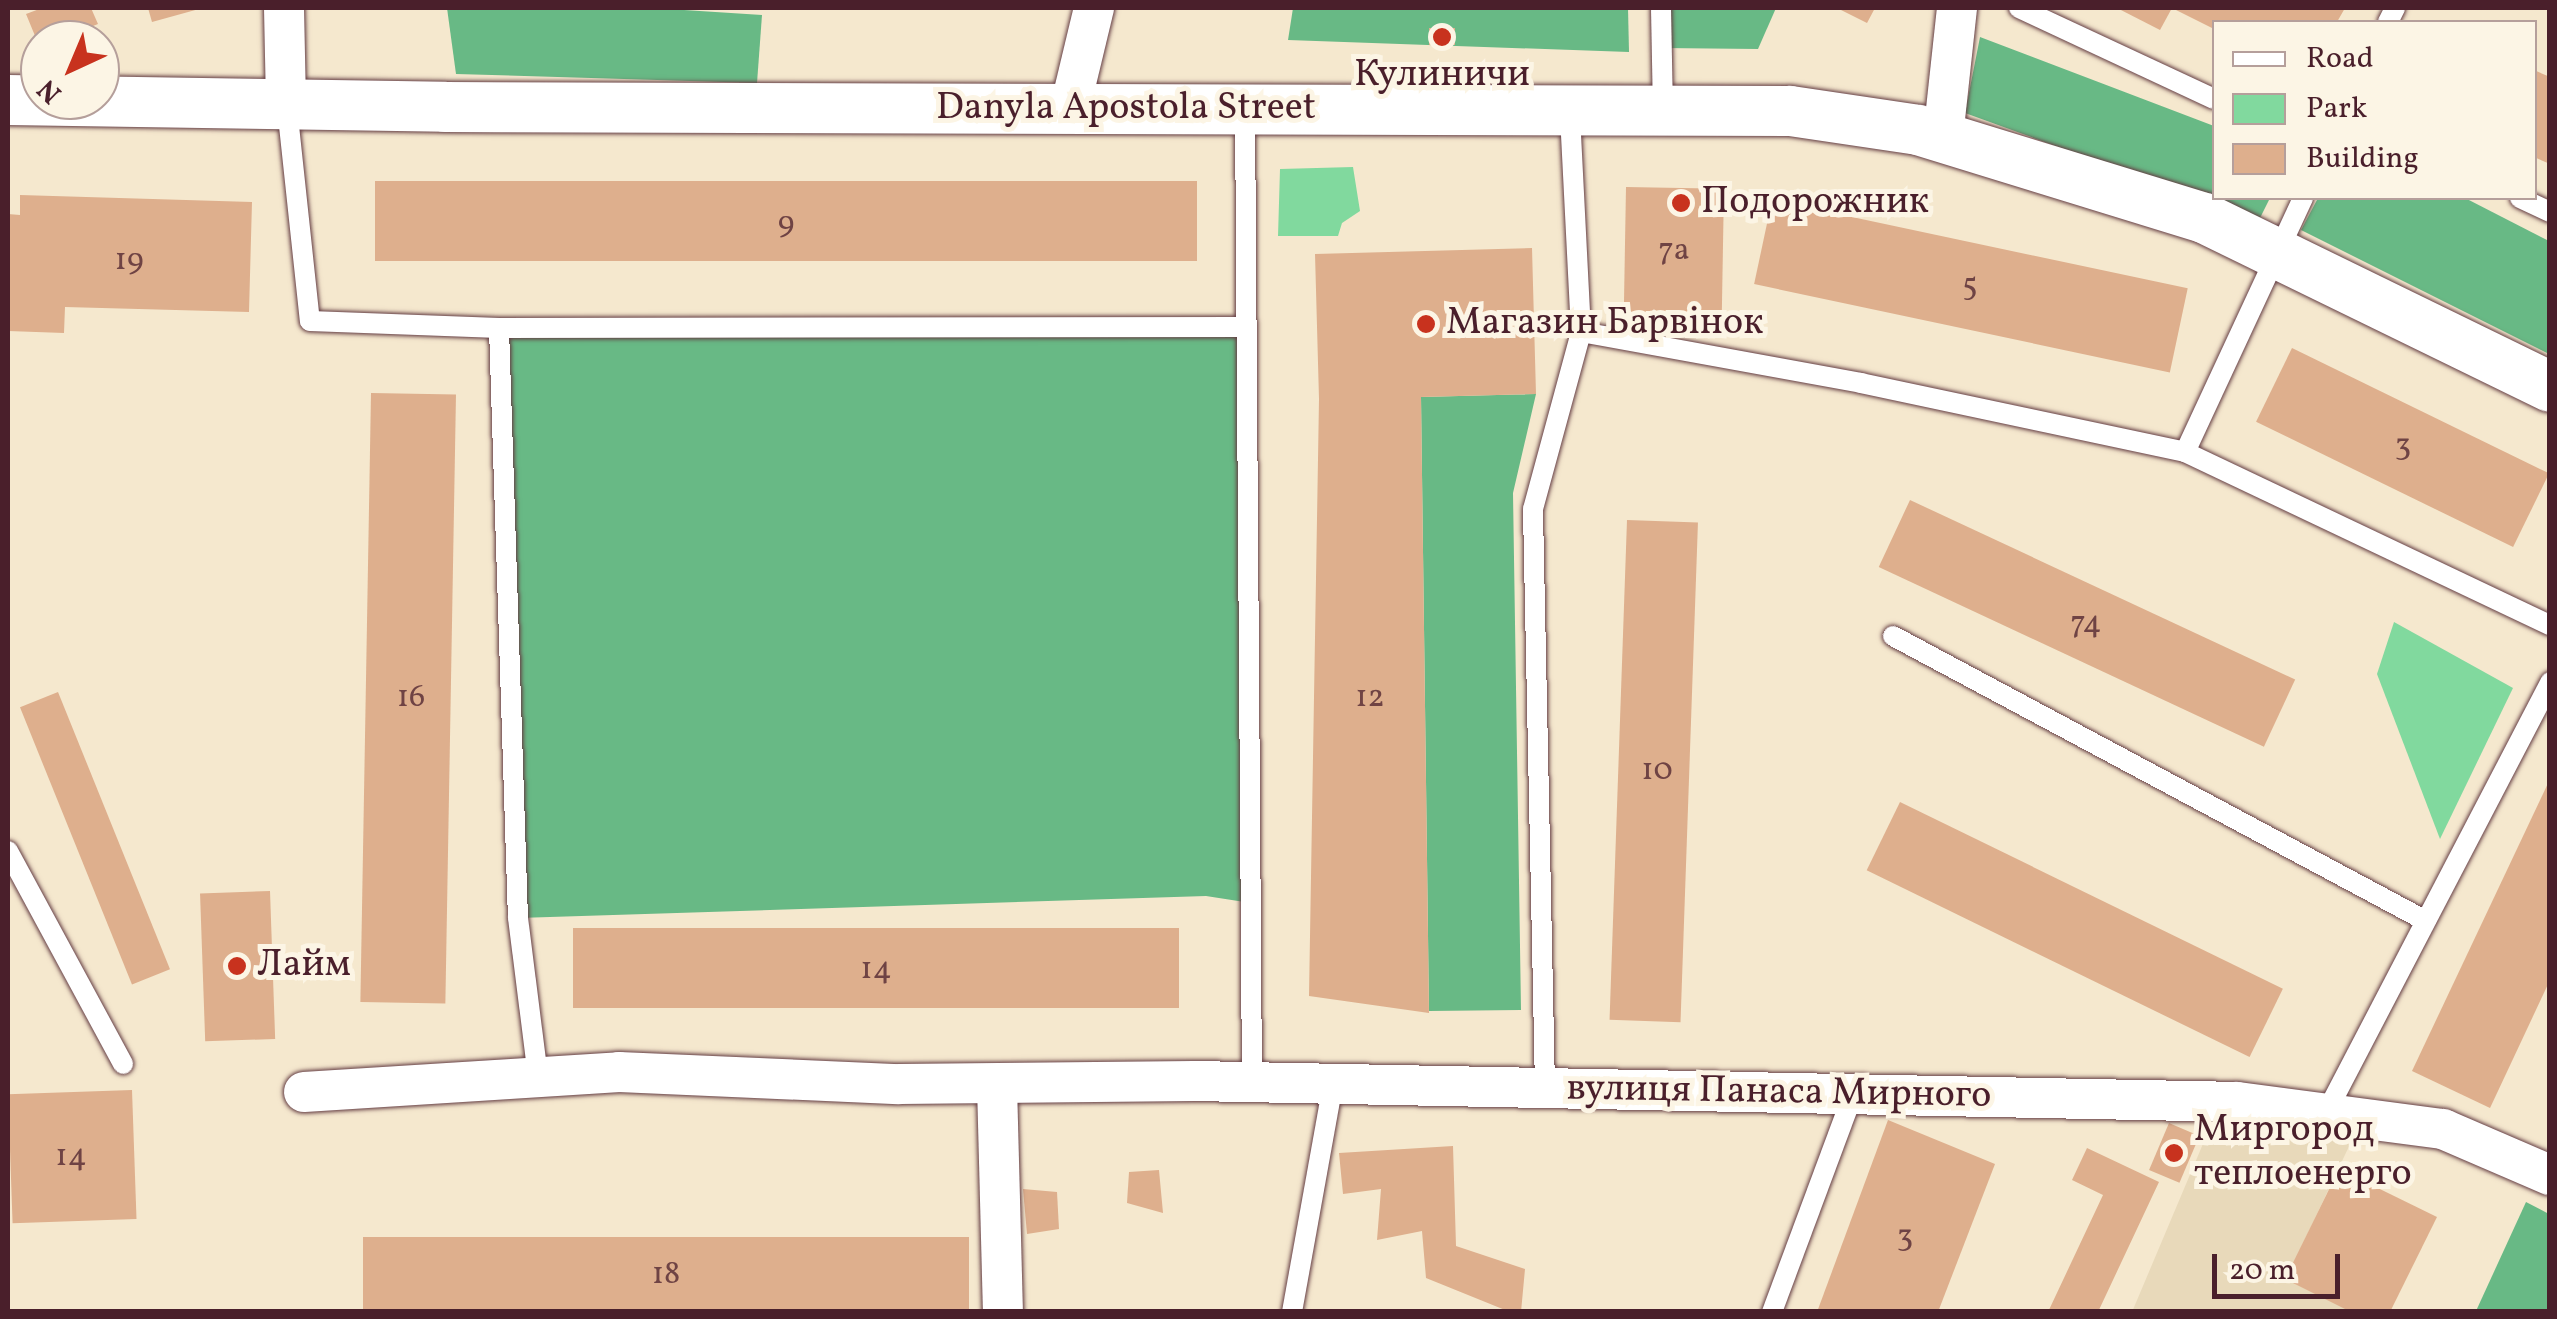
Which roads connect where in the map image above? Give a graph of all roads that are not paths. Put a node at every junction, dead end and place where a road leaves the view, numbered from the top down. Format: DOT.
graph roads {
  1 [pos="284,8"];
  2 [pos="1094,8"];
  3 [pos="1661,8"];
  4 [pos="1956,8"];
  5 [pos="2018,8"];
  6 [pos="2212,98"];
  7 [pos="8,100"];
  8 [pos="286,105"];
  9 [pos="1070,108"];
  10 [pos="1245,109"];
  11 [pos="1663,110"];
  12 [pos="1570,111"];
  13 [pos="1942,137"];
  14 [pos="2303,200"];
  15 [pos="2524,200"];
  16 [pos="2550,212"];
  17 [pos="2277,253"];
  18 [pos="499,328"];
  19 [pos="1247,328"];
  20 [pos="1581,332"];
  21 [pos="2550,387"];
  22 [pos="2185,452"];
  23 [pos="2550,625"];
  24 [pos="1894,636"];
  25 [pos="2550,682"];
  26 [pos="8,851"];
  27 [pos="2426,922"];
  28 [pos="123,1064"];
  29 [pos="538,1077"];
  30 [pos="1252,1082"];
  31 [pos="1333,1084"];
  32 [pos="997,1085"];
  33 [pos="1545,1088"];
  34 [pos="304,1092"];
  35 [pos="1853,1094"];
  36 [pos="2326,1113"];
  37 [pos="2550,1175"];
  38 [pos="1003,1312"];
  39 [pos="1292,1312"];
  40 [pos="1772,1312"];
  1 -- 8 [label="street"];
  2 -- 9 [label="street"];
  3 -- 11 [label="lane"];
  4 -- 13 [label="street"];
  5 -- 6 [label="lane"];
  7 -- 8 [label="street, Danyla Apostola Street"];
  8 -- 9 [label="street, Danyla Apostola Street"];
  8 -- 18 [label="lane"];
  9 -- 10 [label="street, Danyla Apostola Street"];
  10 -- 12 [label="street, Danyla Apostola Street"];
  10 -- 19 [label="lane"];
  11 -- 12 [label="street, Danyla Apostola Street"];
  11 -- 13 [label="street, Danyla Apostola Street"];
  12 -- 20 [label="lane"];
  13 -- 17 [label="street, Danyla Apostola Street"];
  14 -- 17 [label="lane"];
  15 -- 16 [label="lane"];
  17 -- 21 [label="street, Danyla Apostola Street"];
  17 -- 22 [label="lane"];
  18 -- 19 [label="lane"];
  18 -- 29 [label="lane"];
  19 -- 30 [label="lane"];
  20 -- 22 [label="lane"];
  20 -- 33 [label="lane"];
  22 -- 23 [label="lane"];
  24 -- 27 [label="lane"];
  25 -- 27 [label="lane"];
  26 -- 28 [label="lane"];
  27 -- 36 [label="lane"];
  29 -- 32 [label="street, вулиця Панаса Мирного"];
  29 -- 34 [label="street, вулиця Панаса Мирного"];
  30 -- 31 [label="street, вулиця Панаса Мирного"];
  30 -- 32 [label="street, вулиця Панаса Мирного"];
  31 -- 33 [label="street, вулиця Панаса Мирного"];
  31 -- 39 [label="lane"];
  32 -- 38 [label="street"];
  33 -- 35 [label="street, вулиця Панаса Мирного"];
  35 -- 36 [label="street, вулиця Панаса Мирного"];
  35 -- 40 [label="lane"];
  36 -- 37 [label="street, вулиця Панаса Мирного"];
}
